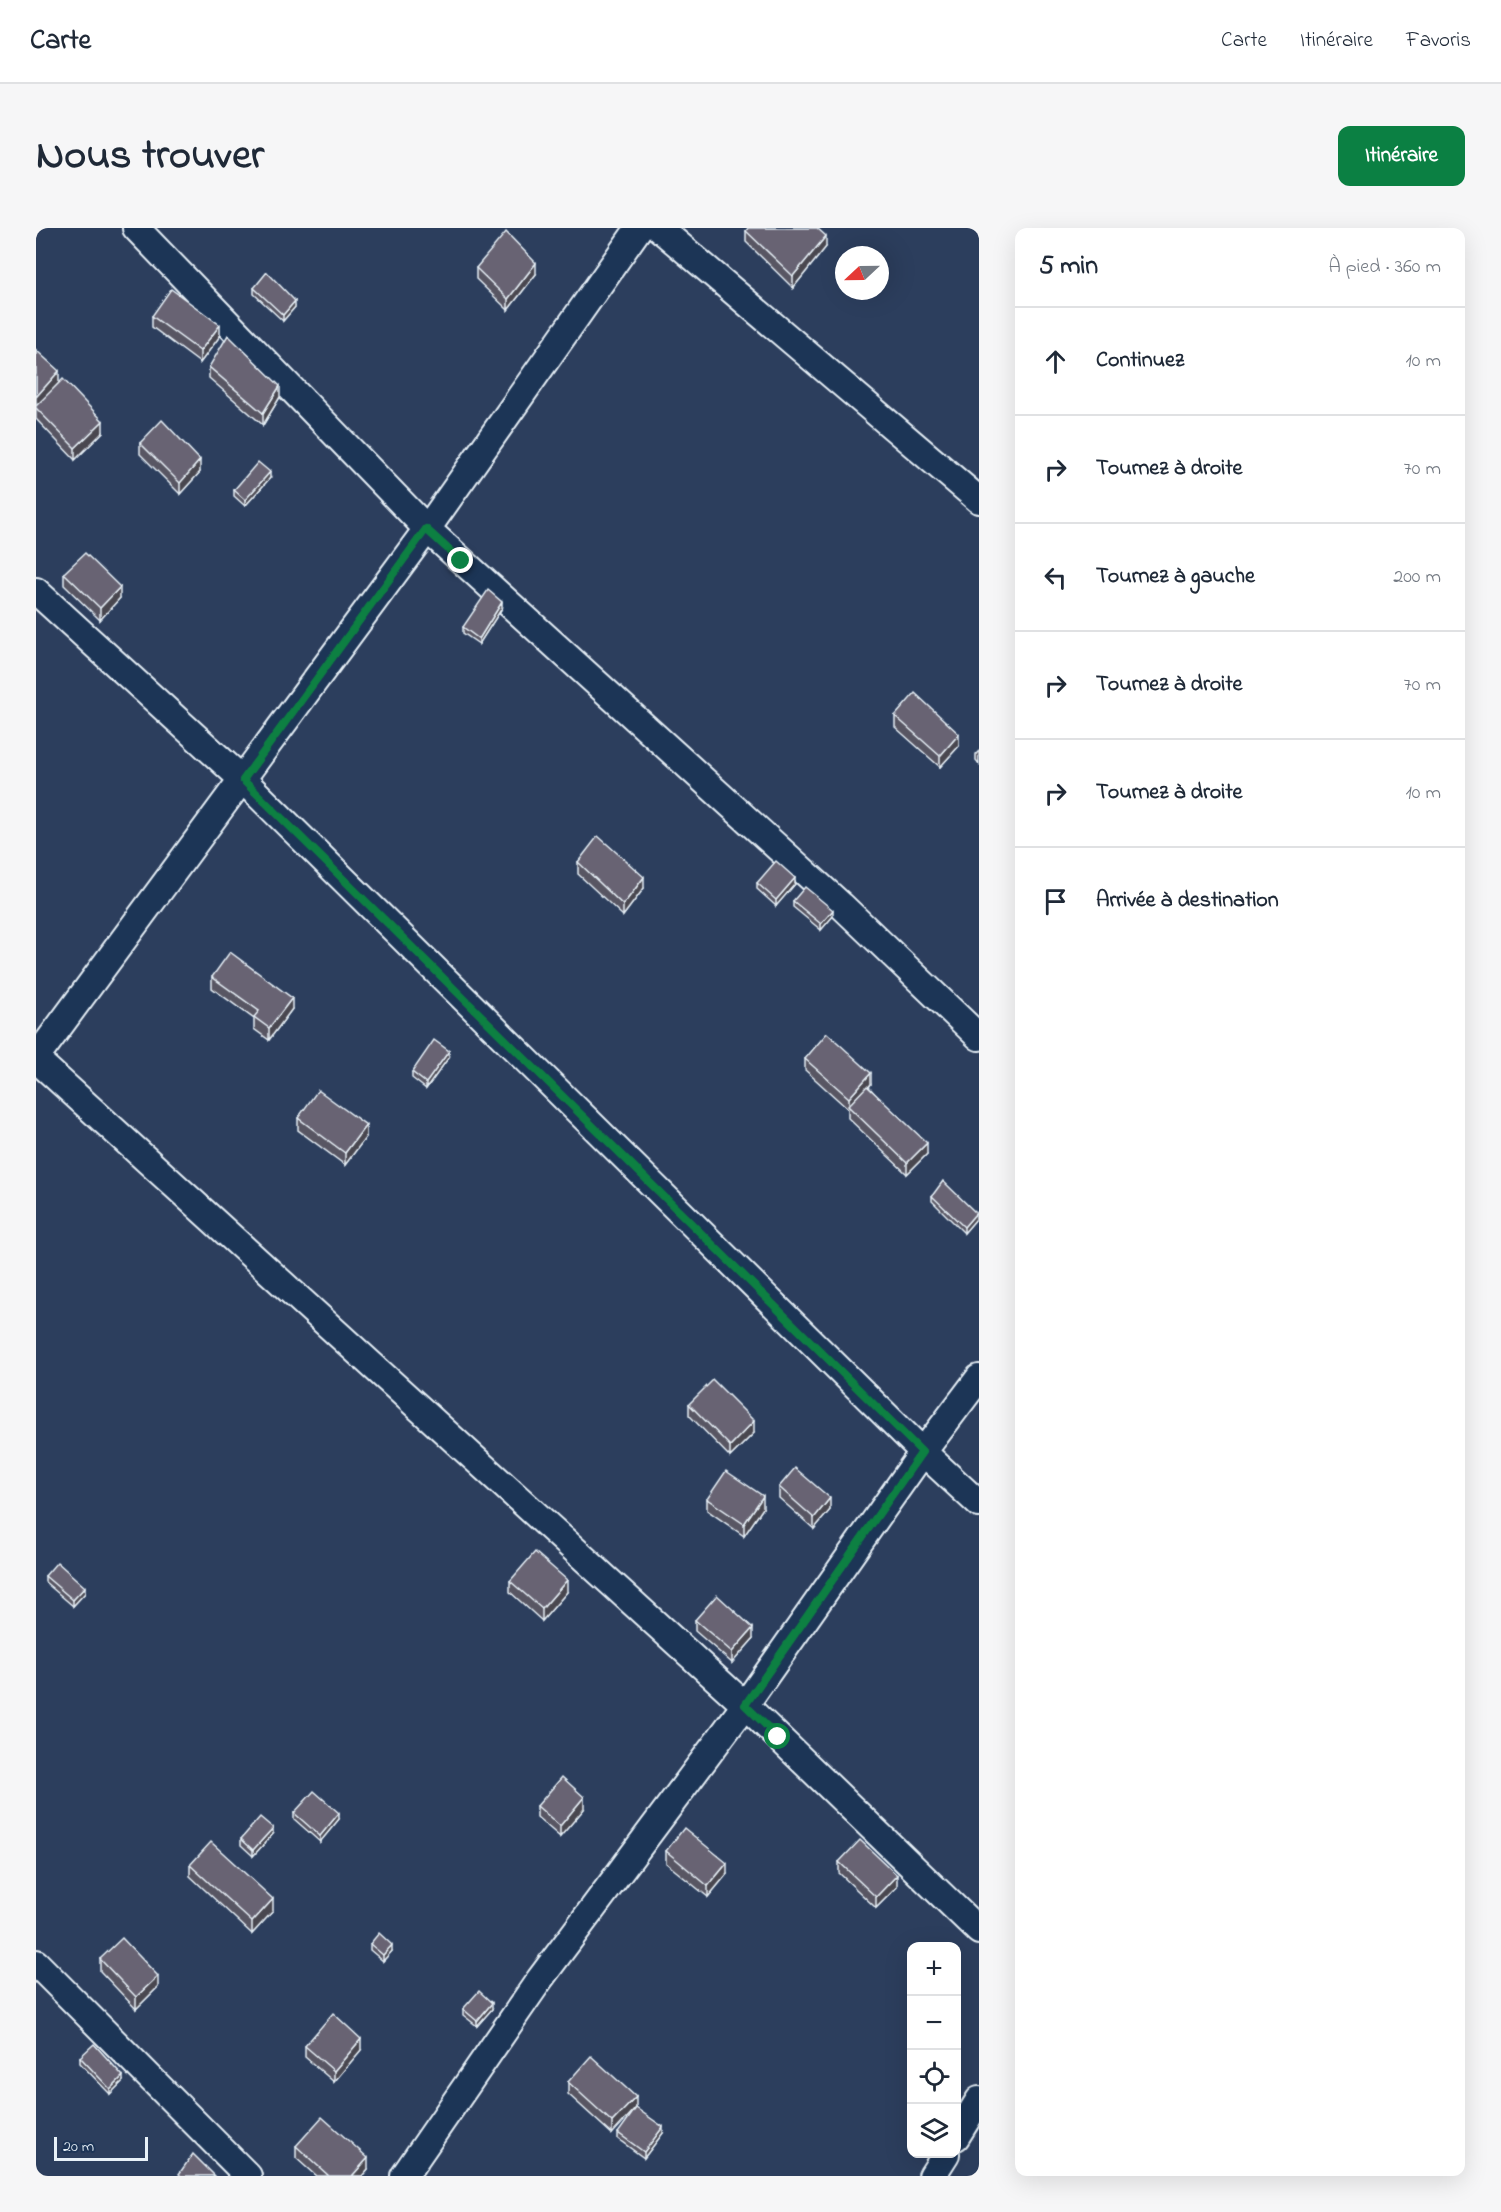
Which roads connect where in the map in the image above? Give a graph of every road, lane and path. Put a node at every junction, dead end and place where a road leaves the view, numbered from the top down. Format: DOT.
graph roads {
  1 [pos="136,228"];
  2 [pos="639,228"];
  3 [pos="659,228"];
  4 [pos="979,500"];
  5 [pos="426,529"];
  6 [pos="36,591"];
  7 [pos="243,780"];
  8 [pos="979,1037"];
  9 [pos="36,1058"];
  10 [pos="979,1378"];
  11 [pos="922,1452"];
  12 [pos="979,1504"];
  13 [pos="745,1705"];
  14 [pos="979,1931"];
  15 [pos="36,1963"];
  16 [pos="979,2100"];
  17 [pos="961,2130"];
  18 [pos="943,2158"];
  19 [pos="248,2176"];
  20 [pos="404,2176"];
  21 [pos="932,2176"];
  1 -- 5 [label="street"];
  2 -- 5 [label="street"];
  3 -- 4 [label="street"];
  5 -- 7 [label="street"];
  5 -- 8 [label="street"];
  6 -- 7 [label="street"];
  7 -- 9 [label="street"];
  7 -- 11 [label="street"];
  9 -- 13 [label="street"];
  10 -- 11 [label="street"];
  11 -- 12 [label="street"];
  11 -- 13 [label="street"];
  13 -- 14 [label="street"];
  13 -- 20 [label="street"];
  15 -- 19 [label="street"];
  16 -- 17 [label="street"];
  18 -- 21 [label="street"];
}
